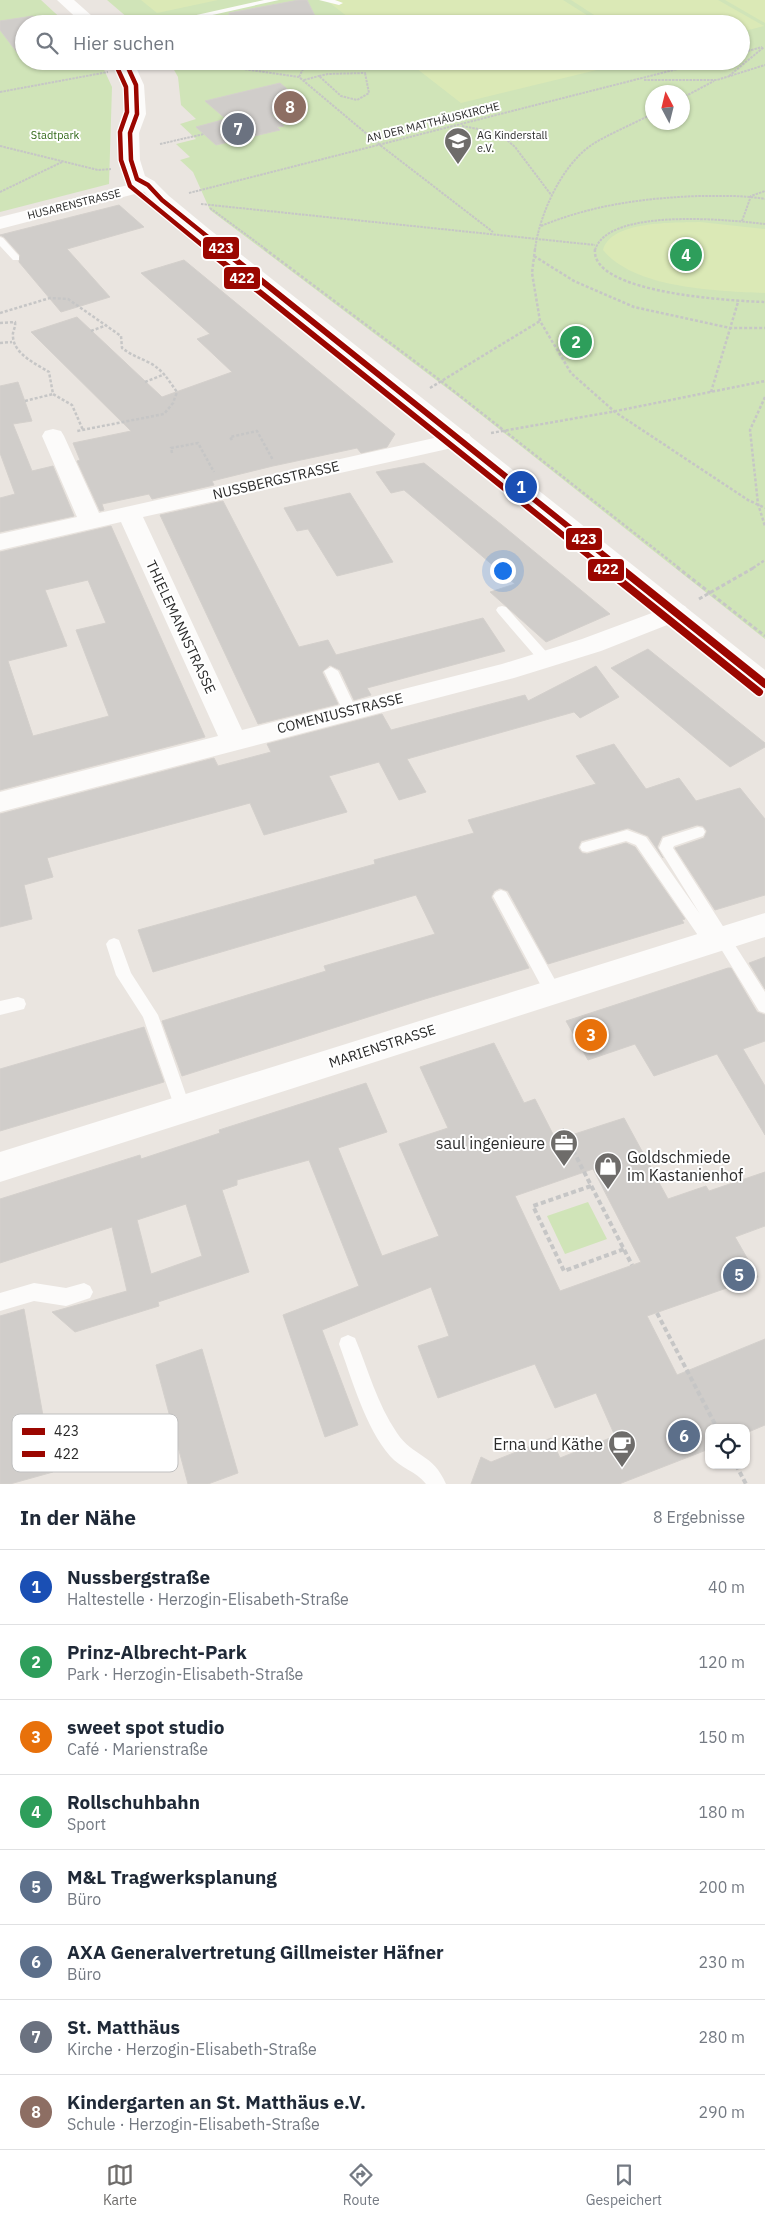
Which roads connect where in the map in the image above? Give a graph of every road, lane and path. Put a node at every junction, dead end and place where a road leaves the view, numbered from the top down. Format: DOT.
graph roads {
  1 [pos="65,0"];
  2 [pos="275,0"];
  3 [pos="323,0"];
  4 [pos="338,3"];
  5 [pos="82,15"];
  6 [pos="203,15"];
  7 [pos="764,47"];
  8 [pos="750,51"];
  9 [pos="750,58"];
  10 [pos="765,65"];
  11 [pos="129,70"];
  12 [pos="250,70"];
  13 [pos="302,70"];
  14 [pos="675,70"];
  15 [pos="735,70"];
  16 [pos="749,70"];
  17 [pos="750,70"];
  18 [pos="109,72"];
  19 [pos="319,76"];
  20 [pos="730,76"];
  21 [pos="299,77"];
  22 [pos="303,80"];
  23 [pos="638,80"];
  24 [pos="717,80"];
  25 [pos="0,92"];
  26 [pos="690,94"];
  27 [pos="645,118"];
  28 [pos="457,125"];
  29 [pos="204,134"];
  30 [pos="160,144"];
  31 [pos="380,145"];
  32 [pos="0,146"];
  33 [pos="63,161"];
  34 [pos="118,168"];
  35 [pos="765,191"];
  36 [pos="0,192"];
  37 [pos="155,192"];
  38 [pos="552,196"];
  39 [pos="751,196"];
  40 [pos="765,199"];
  41 [pos="204,204"];
  42 [pos="742,221"];
  43 [pos="0,223"];
  44 [pos="765,224"];
  45 [pos="540,226"];
  46 [pos="493,233"];
  47 [pos="536,238"];
  48 [pos="0,240"];
  49 [pos="595,245"];
  50 [pos="534,256"];
  51 [pos="16,258"];
  52 [pos="738,302"];
  53 [pos="765,302"];
  54 [pos="0,313"];
  55 [pos="540,320"];
  56 [pos="0,323"];
  57 [pos="107,325"];
  58 [pos="730,328"];
  59 [pos="765,328"];
  60 [pos="91,330"];
  61 [pos="12,342"];
  62 [pos="0,343"];
  63 [pos="166,374"];
  64 [pos="441,381"];
  65 [pos="765,381"];
  66 [pos="145,382"];
  67 [pos="711,392"];
  68 [pos="53,394"];
  69 [pos="765,398"];
  70 [pos="25,401"];
  71 [pos="615,412"];
  72 [pos="82,430"];
  73 [pos="504,430"];
  74 [pos="53,436"];
  75 [pos="461,439"];
  76 [pos="232,440"];
  77 [pos="172,453"];
  78 [pos="274,462"];
  79 [pos="215,474"];
  80 [pos="758,504"];
  81 [pos="765,508"];
  82 [pos="129,513"];
  83 [pos="91,521"];
  84 [pos="765,526"];
  85 [pos="0,542"];
  86 [pos="765,560"];
  87 [pos="710,592"];
  88 [pos="502,610"];
  89 [pos="676,612"];
  90 [pos="765,636"];
  91 [pos="546,660"];
  92 [pos="331,671"];
  93 [pos="765,684"];
  94 [pos="350,711"];
  95 [pos="234,740"];
  96 [pos="0,802"];
  97 [pos="698,832"];
  98 [pos="587,847"];
  99 [pos="501,896"];
  100 [pos="765,925"];
  101 [pos="718,941"];
  102 [pos="114,944"];
  103 [pos="553,992"];
  104 [pos="18,1004"];
  105 [pos="765,1006"];
  106 [pos="0,1008"];
  107 [pos="183,1108"];
  108 [pos="562,1129"];
  109 [pos="0,1167"];
  110 [pos="591,1186"];
  111 [pos="624,1249"];
  112 [pos="632,1265"];
  113 [pos="84,1292"];
  114 [pos="0,1302"];
  115 [pos="657,1313"];
  116 [pos="348,1344"];
  117 [pos="715,1424"];
  118 [pos="738,1469"];
  119 [pos="436,1484"];
  120 [pos="746,1484"];
  1 -- 5 [label="street"];
  2 -- 6 [label="lane"];
  3 -- 4 [label="lane"];
  7 -- 8 [label="path"];
  7 -- 9 [label="path"];
  10 -- 17 [label="path"];
  11 -- 37 [label="street"];
  12 -- 21 [label="path"];
  13 -- 21 [label="path"];
  14 -- 23 [label="path, AN DER MATTHÄUSKIRCHE"];
  15 -- 20 [label="path"];
  16 -- 20 [label="path"];
  18 -- 25 [label="path"];
  19 -- 19 [label="path"];
  19 -- 22 [label="path"];
  20 -- 24 [label="path"];
  21 -- 22 [label="path"];
  22 -- 31 [label="path"];
  23 -- 24 [label="path"];
  23 -- 28 [label="path, AN DER MATTHÄUSKIRCHE"];
  24 -- 26 [label="path"];
  27 -- 38 [label="path"];
  28 -- 31 [label="path, AN DER MATTHÄUSKIRCHE"];
  28 -- 38 [label="path"];
  29 -- 30 [label="path"];
  31 -- 37 [label="path, AN DER MATTHÄUSKIRCHE"];
  31 -- 46 [label="path"];
  32 -- 33 [label="path"];
  33 -- 34 [label="path"];
  33 -- 36 [label="path"];
  35 -- 39 [label="path"];
  37 -- 41 [label="path"];
  37 -- 43 [label="street, HUSARENSTRASSE"];
  37 -- 75 [label="street"];
  38 -- 45 [label="path"];
  39 -- 40 [label="path"];
  39 -- 42 [label="path"];
  39 -- 45 [label="path"];
  41 -- 46 [label="path"];
  41 -- 64 [label="path"];
  42 -- 44 [label="path"];
  42 -- 49 [label="path"];
  45 -- 47 [label="path"];
  46 -- 47 [label="path"];
  47 -- 49 [label="path"];
  47 -- 50 [label="path"];
  48 -- 51 [label="lane"];
  49 -- 52 [label="path"];
  50 -- 55 [label="path"];
  50 -- 58 [label="path"];
  52 -- 53 [label="path"];
  52 -- 58 [label="path"];
  54 -- 57 [label="path"];
  55 -- 64 [label="path"];
  55 -- 71 [label="path"];
  56 -- 61 [label="path"];
  57 -- 60 [label="path"];
  57 -- 63 [label="path"];
  58 -- 59 [label="path"];
  58 -- 67 [label="path"];
  61 -- 62 [label="path"];
  61 -- 68 [label="path"];
  63 -- 66 [label="path"];
  63 -- 72 [label="path"];
  64 -- 73 [label="path"];
  65 -- 67 [label="path"];
  67 -- 71 [label="path"];
  68 -- 70 [label="path"];
  68 -- 72 [label="path"];
  69 -- 80 [label="path"];
  71 -- 73 [label="path"];
  71 -- 80 [label="path"];
  72 -- 74 [label="path"];
  73 -- 87 [label="path"];
  74 -- 83 [label="street"];
  75 -- 82 [label="street, NUSSBERGSTRASSE"];
  75 -- 89 [label="street"];
  76 -- 78 [label="path"];
  77 -- 79 [label="path"];
  80 -- 81 [label="path"];
  80 -- 84 [label="path"];
  82 -- 83 [label="street, NUSSBERGSTRASSE"];
  82 -- 95 [label="street, THIELEMANNSTRASSE"];
  83 -- 85 [label="street, NUSSBERGSTRASSE"];
  86 -- 87 [label="path"];
  87 -- 90 [label="path"];
  88 -- 91 [label="lane"];
  89 -- 91 [label="street, COMENIUSSTRASSE"];
  89 -- 93 [label="street"];
  91 -- 94 [label="street, COMENIUSSTRASSE"];
  92 -- 94 [label="lane"];
  94 -- 95 [label="street, COMENIUSSTRASSE"];
  95 -- 96 [label="street, COMENIUSSTRASSE"];
  97 -- 101 [label="lane"];
  98 -- 101 [label="lane"];
  99 -- 103 [label="lane"];
  100 -- 101 [label="street, MARIENSTRASSE"];
  101 -- 103 [label="street, MARIENSTRASSE"];
  101 -- 105 [label="lane"];
  102 -- 107 [label="lane"];
  103 -- 107 [label="street, MARIENSTRASSE"];
  104 -- 106 [label="lane"];
  107 -- 109 [label="street, MARIENSTRASSE"];
  108 -- 110 [label="path"];
  110 -- 111 [label="path"];
  110 -- 111 [label="path"];
  111 -- 112 [label="path"];
  113 -- 114 [label="lane"];
  115 -- 117 [label="path"];
  116 -- 119 [label="lane"];
  118 -- 120 [label="path"];
}
